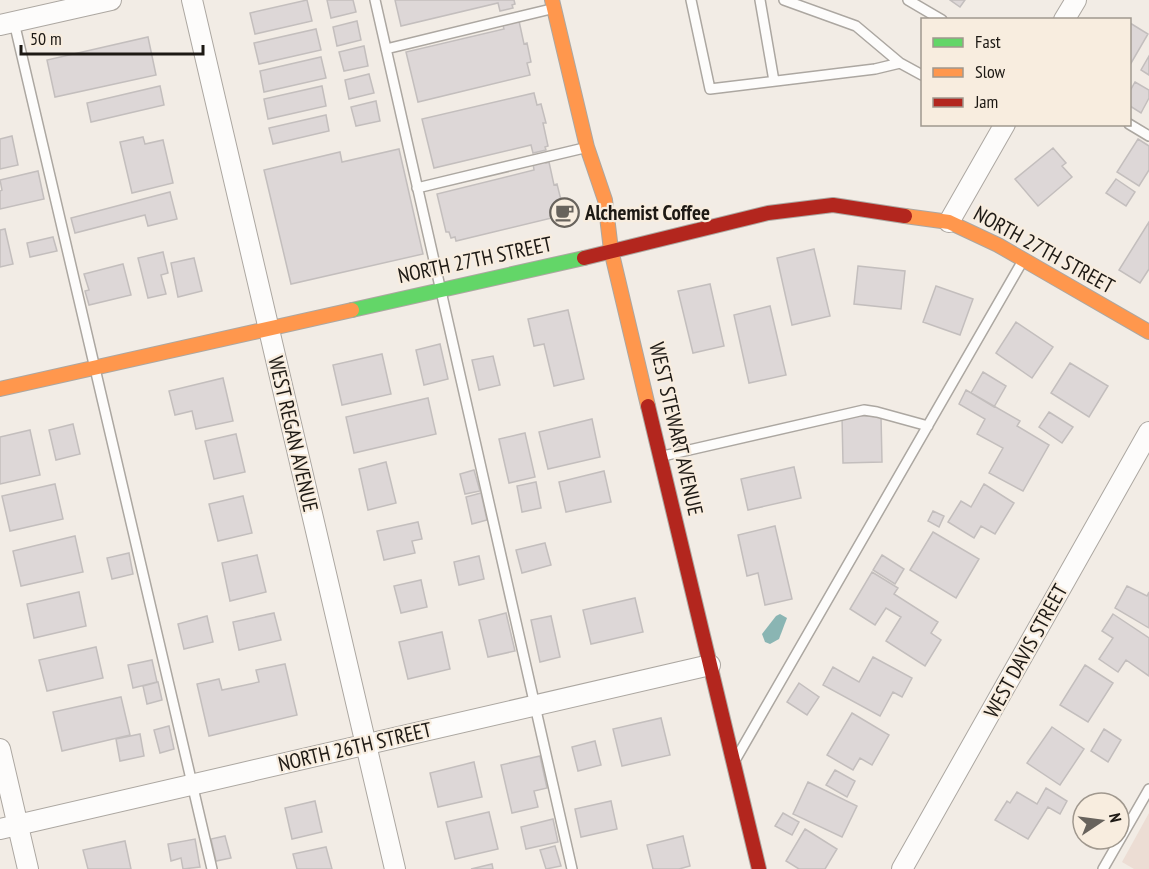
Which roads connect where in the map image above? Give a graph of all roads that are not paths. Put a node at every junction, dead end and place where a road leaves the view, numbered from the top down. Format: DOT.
graph roads {
  1 [pos="111,0"];
  2 [pos="192,0"];
  3 [pos="375,0"];
  4 [pos="691,0"];
  5 [pos="760,0"];
  6 [pos="784,0"];
  7 [pos="908,0"];
  8 [pos="1076,0"];
  9 [pos="553,4"];
  10 [pos="939,18"];
  11 [pos="1065,18"];
  12 [pos="7,24"];
  13 [pos="386,49"];
  14 [pos="900,63"];
  15 [pos="921,74"];
  16 [pos="774,81"];
  17 [pos="1131,125"];
  18 [pos="1004,126"];
  19 [pos="1149,136"];
  20 [pos="586,147"];
  21 [pos="417,188"];
  22 [pos="949,222"];
  23 [pos="611,250"];
  24 [pos="1023,260"];
  25 [pos="440,289"];
  26 [pos="269,328"];
  27 [pos="1149,332"];
  28 [pos="94,368"];
  29 [pos="0,389"];
  30 [pos="928,426"];
  31 [pos="1149,432"];
  32 [pos="660,457"];
  33 [pos="710,665"];
  34 [pos="535,706"];
  35 [pos="366,745"];
  36 [pos="0,749"];
  37 [pos="733,764"];
  38 [pos="192,785"];
  39 [pos="1149,789"];
  40 [pos="9,827"];
  41 [pos="28,869"];
  42 [pos="212,869"];
  43 [pos="395,869"];
  44 [pos="572,869"];
  45 [pos="759,869"];
  46 [pos="902,869"];
  47 [pos="1103,869"];
  1 -- 12 [label="street"];
  2 -- 26 [label="street, WEST REGAN AVENUE"];
  3 -- 13 [label="lane"];
  4 -- 16 [label="lane"];
  5 -- 16 [label="lane"];
  6 -- 14 [label="lane"];
  7 -- 10 [label="lane"];
  8 -- 11 [label="street"];
  9 -- 13 [label="lane"];
  9 -- 20 [label="street, WEST STEWART AVENUE"];
  12 -- 28 [label="lane"];
  13 -- 21 [label="lane"];
  14 -- 15 [label="lane"];
  14 -- 16 [label="lane"];
  17 -- 19 [label="lane"];
  18 -- 22 [label="street"];
  20 -- 21 [label="lane"];
  20 -- 23 [label="street, WEST STEWART AVENUE"];
  21 -- 25 [label="lane"];
  22 -- 23 [label="street, NORTH 27TH STREET"];
  22 -- 24 [label="street, NORTH 27TH STREET"];
  23 -- 25 [label="street, NORTH 27TH STREET"];
  23 -- 32 [label="street, WEST STEWART AVENUE"];
  24 -- 27 [label="street, NORTH 27TH STREET"];
  24 -- 30 [label="lane"];
  25 -- 26 [label="street, NORTH 27TH STREET"];
  25 -- 34 [label="lane"];
  26 -- 28 [label="street, NORTH 27TH STREET"];
  26 -- 35 [label="street, WEST REGAN AVENUE"];
  28 -- 29 [label="street, NORTH 27TH STREET"];
  28 -- 38 [label="lane"];
  30 -- 32 [label="lane"];
  30 -- 37 [label="lane"];
  31 -- 46 [label="street, WEST DAVIS STREET"];
  32 -- 33 [label="street, WEST STEWART AVENUE"];
  33 -- 34 [label="street, NORTH 26TH STREET"];
  33 -- 37 [label="street, WEST STEWART AVENUE"];
  34 -- 35 [label="street, NORTH 26TH STREET"];
  34 -- 44 [label="lane"];
  35 -- 38 [label="street, NORTH 26TH STREET"];
  35 -- 43 [label="street, WEST REGAN AVENUE"];
  36 -- 40 [label="street"];
  37 -- 45 [label="street, WEST STEWART AVENUE"];
  38 -- 40 [label="street, NORTH 26TH STREET"];
  38 -- 42 [label="lane"];
  39 -- 47 [label="lane"];
  40 -- 41 [label="street"];
}
